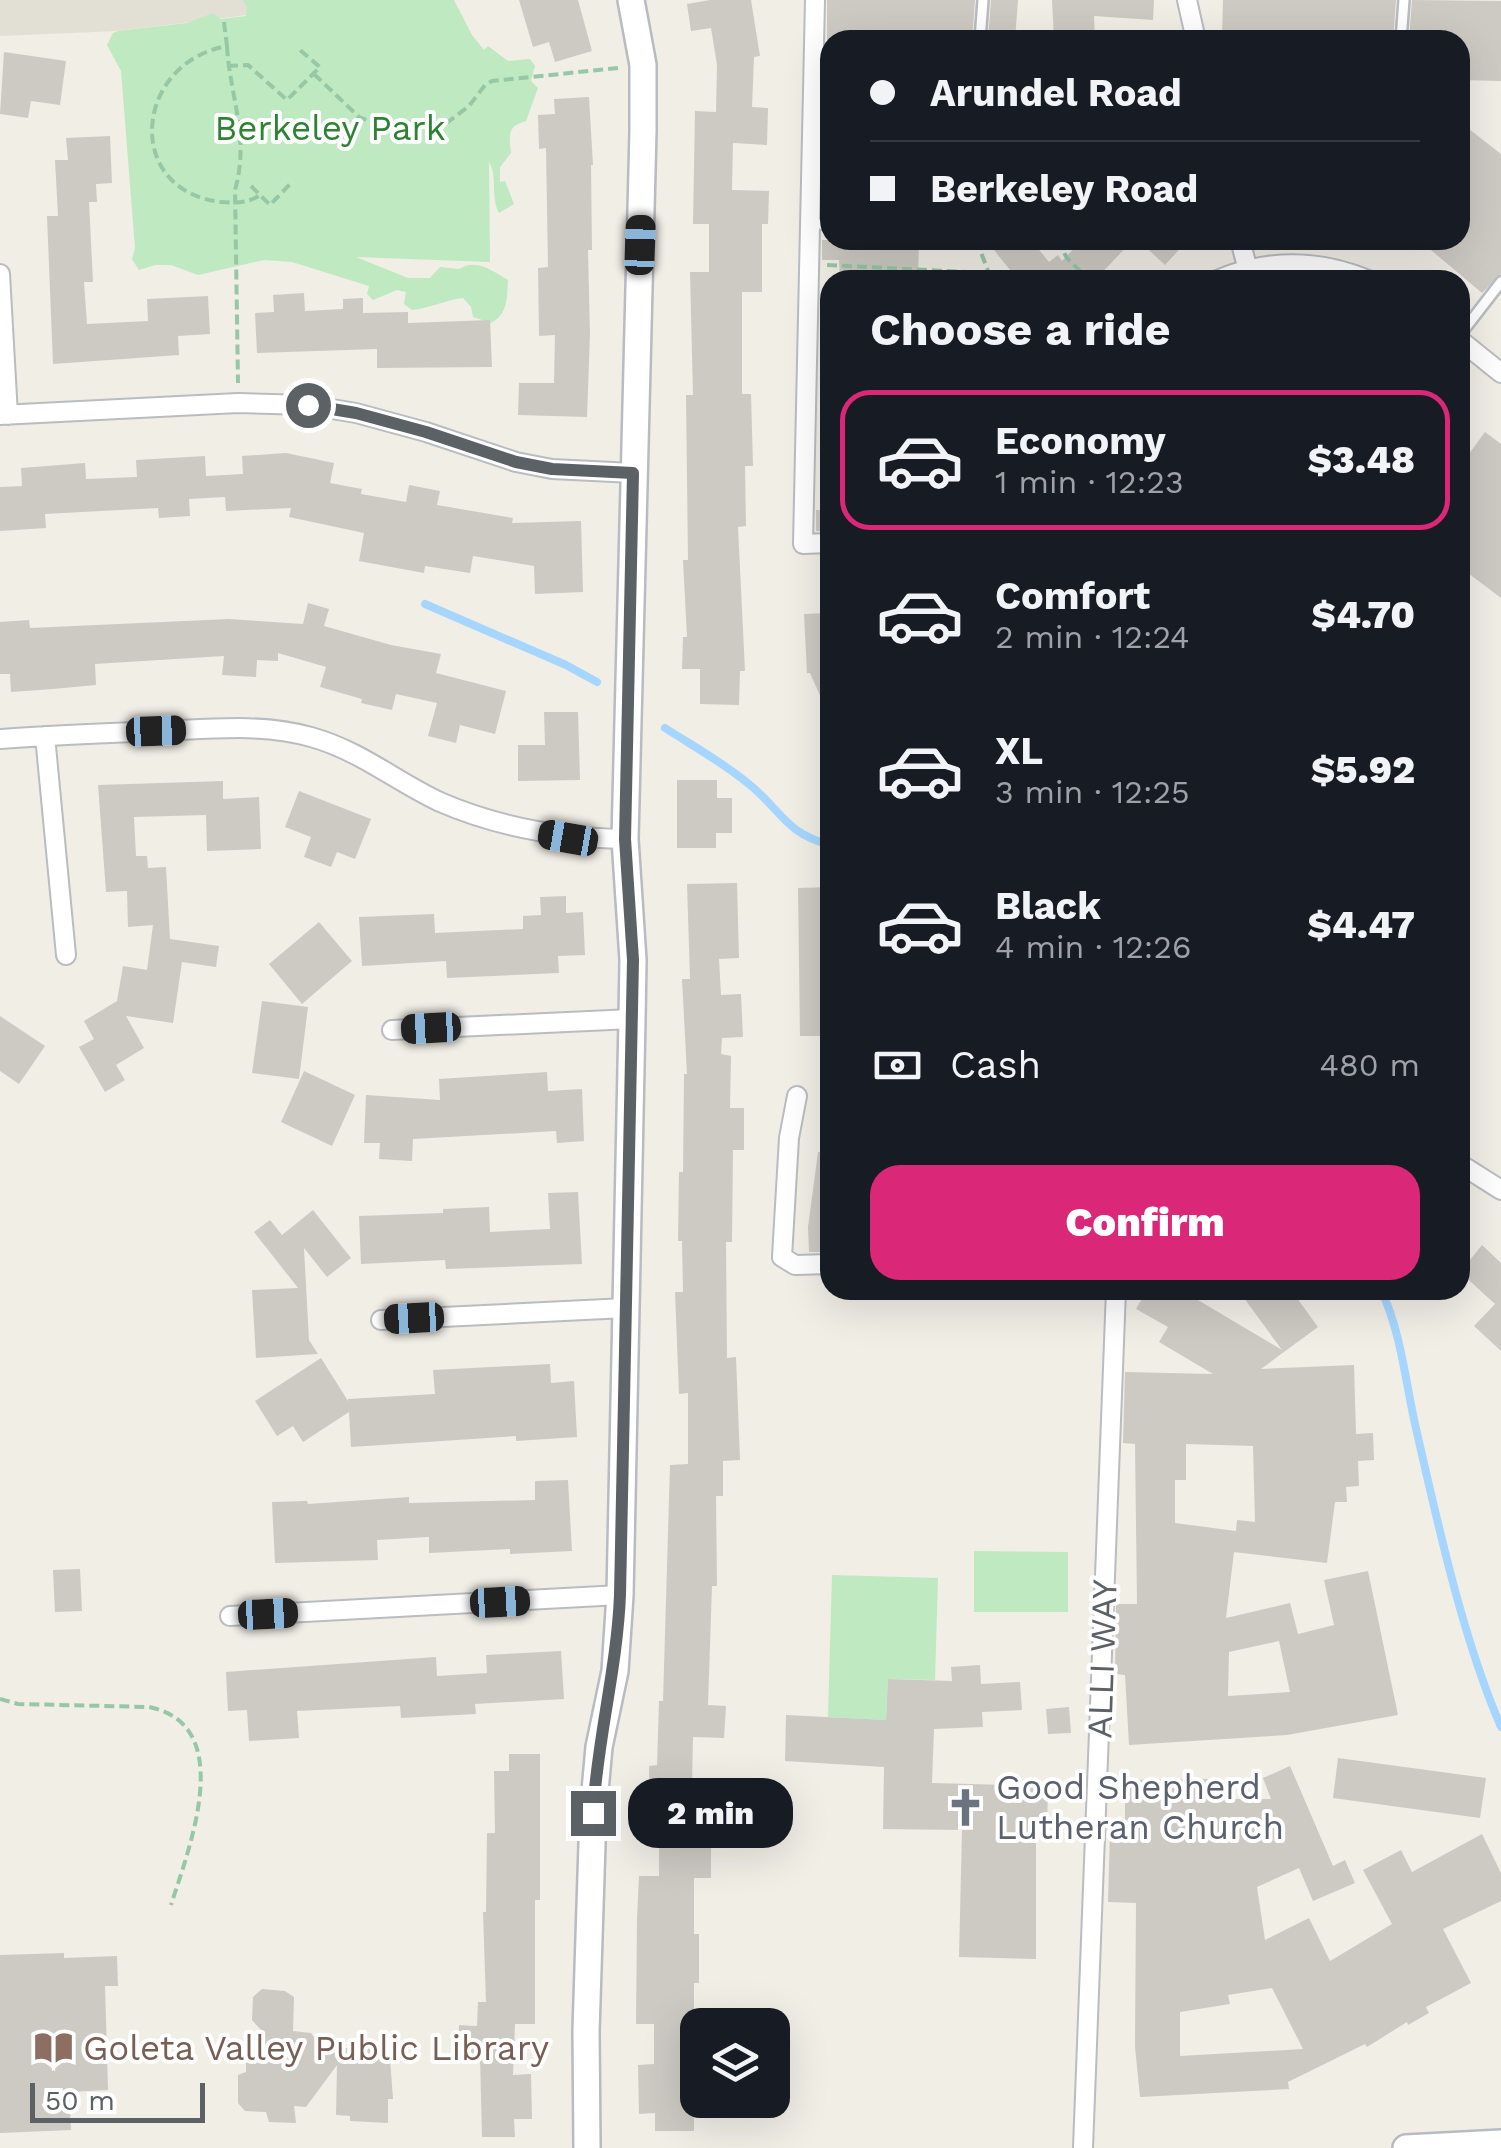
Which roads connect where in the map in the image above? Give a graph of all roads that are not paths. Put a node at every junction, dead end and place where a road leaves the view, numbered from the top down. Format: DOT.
graph roads {
  1 [pos="631,0"];
  2 [pos="815,0"];
  3 [pos="982,0"];
  4 [pos="1187,0"];
  5 [pos="1404,0"];
  6 [pos="980,30"];
  7 [pos="1194,30"];
  8 [pos="1402,30"];
  9 [pos="810,224"];
  10 [pos="820,224"];
  11 [pos="1243,250"];
  12 [pos="1248,270"];
  13 [pos="1340,270"];
  14 [pos="0,274"];
  15 [pos="1501,282"];
  16 [pos="1470,324"];
  17 [pos="1470,347"];
  18 [pos="1501,373"];
  19 [pos="4,415"];
  20 [pos="633,473"];
  21 [pos="820,544"];
  22 [pos="45,736"];
  23 [pos="0,739"];
  24 [pos="625,839"];
  25 [pos="66,955"];
  26 [pos="632,1019"];
  27 [pos="392,1030"];
  28 [pos="797,1096"];
  29 [pos="1470,1170"];
  30 [pos="1501,1190"];
  31 [pos="820,1264"];
  32 [pos="1116,1300"];
  33 [pos="626,1308"];
  34 [pos="380,1320"];
  35 [pos="620,1595"];
  36 [pos="230,1616"];
  37 [pos="1501,2143"];
  38 [pos="587,2148"];
  39 [pos="1083,2148"];
  40 [pos="1406,2148"];
  41 [pos="1414,2148"];
  1 -- 20 [label="street"];
  2 -- 9 [label="street"];
  3 -- 6 [label="lane"];
  4 -- 7 [label="street"];
  5 -- 8 [label="lane"];
  9 -- 10 [label="lane"];
  9 -- 21 [label="street"];
  11 -- 12 [label="street"];
  12 -- 13 [label="street"];
  14 -- 19 [label="street"];
  15 -- 16 [label="lane"];
  17 -- 18 [label="street"];
  19 -- 20 [label="street"];
  20 -- 24 [label="street"];
  22 -- 23 [label="street"];
  22 -- 24 [label="street"];
  22 -- 25 [label="street"];
  24 -- 26 [label="street"];
  26 -- 27 [label="street"];
  26 -- 33 [label="street"];
  28 -- 31 [label="street"];
  29 -- 30 [label="street"];
  32 -- 39 [label="street, ALLI WAY"];
  33 -- 34 [label="street"];
  33 -- 35 [label="street"];
  35 -- 36 [label="street"];
  35 -- 38 [label="street"];
  37 -- 41 [label="street"];
  40 -- 41 [label="street"];
}
